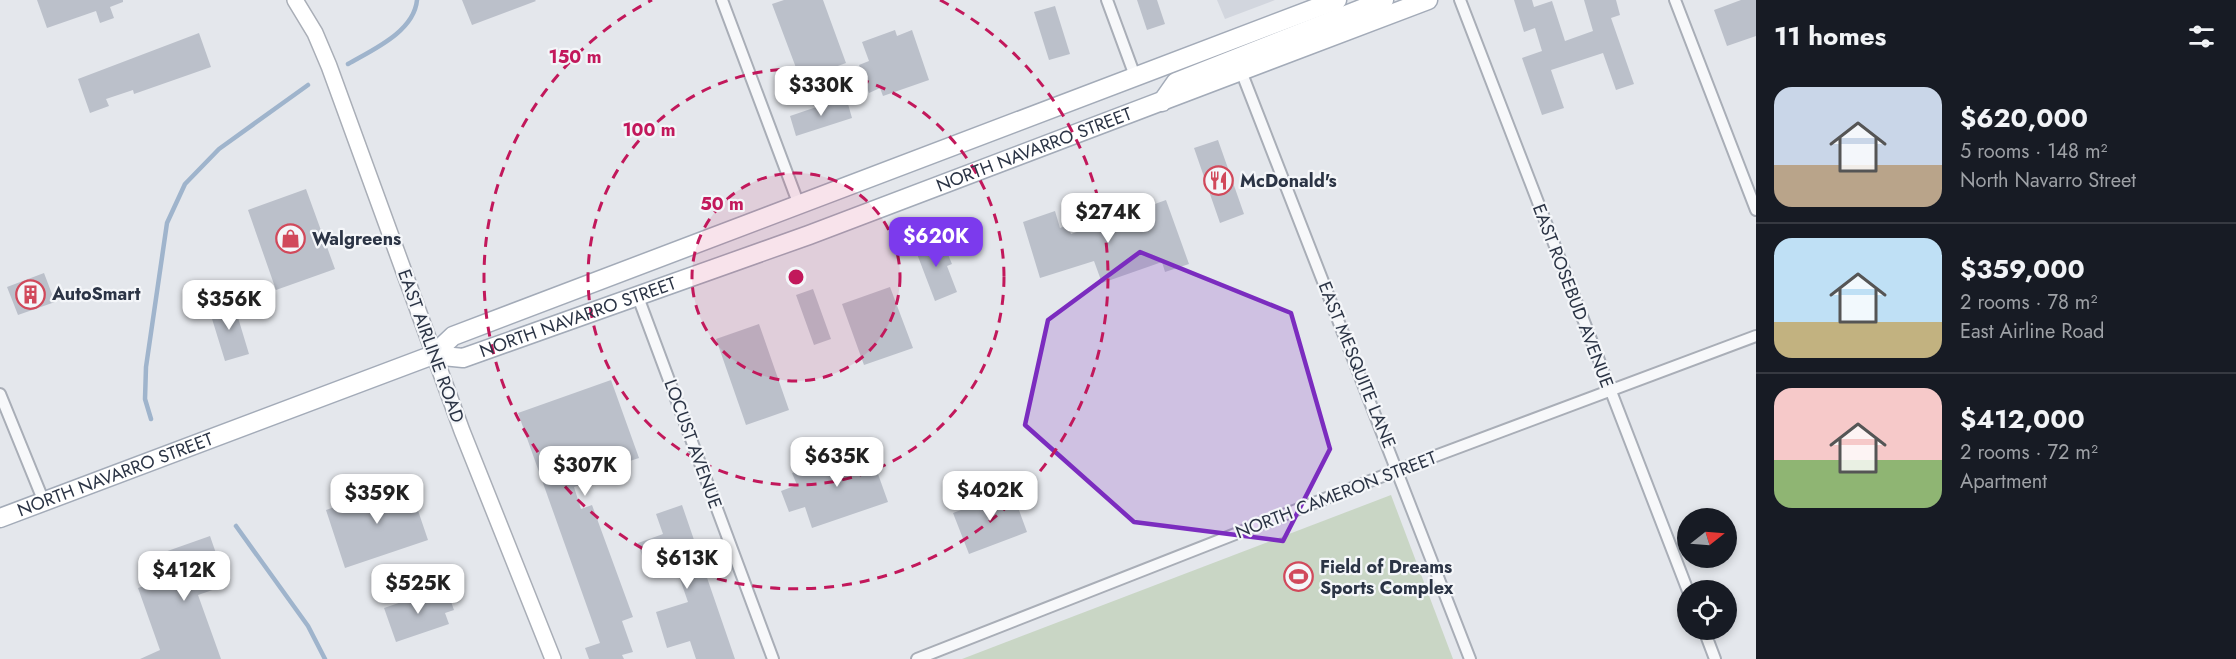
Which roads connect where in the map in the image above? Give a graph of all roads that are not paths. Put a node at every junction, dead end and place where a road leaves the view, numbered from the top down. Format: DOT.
graph roads {
  1 [pos="295,0"];
  2 [pos="722,0"];
  3 [pos="1107,0"];
  4 [pos="1337,0"];
  5 [pos="1384,0"];
  6 [pos="1428,0"];
  7 [pos="1460,0"];
  8 [pos="1675,0"];
  9 [pos="1242,71"];
  10 [pos="1135,76"];
  11 [pos="1162,102"];
  12 [pos="799,205"];
  13 [pos="1756,210"];
  14 [pos="638,297"];
  15 [pos="1756,336"];
  16 [pos="434,354"];
  17 [pos="1610,390"];
  18 [pos="0,394"];
  19 [pos="1398,470"];
  20 [pos="44,502"];
  21 [pos="0,518"];
  22 [pos="1684,580"];
  23 [pos="1708,640"];
  24 [pos="553,659"];
  25 [pos="773,659"];
  26 [pos="917,659"];
  27 [pos="1470,659"];
  28 [pos="1715,659"];
  1 -- 16 [label="main road, EAST AIRLINE ROAD"];
  2 -- 12 [label="street"];
  3 -- 10 [label="street"];
  4 -- 10 [label="main road, NORTH NAVARRO STREET"];
  5 -- 11 [label="main road"];
  6 -- 9 [label="main road, NORTH NAVARRO STREET"];
  7 -- 17 [label="street, EAST ROSEBUD AVENUE"];
  8 -- 13 [label="street"];
  9 -- 11 [label="main road, NORTH NAVARRO STREET"];
  9 -- 19 [label="street, EAST MESQUITE LANE"];
  10 -- 12 [label="main road, NORTH NAVARRO STREET"];
  11 -- 14 [label="main road, NORTH NAVARRO STREET"];
  12 -- 16 [label="main road, NORTH NAVARRO STREET"];
  14 -- 16 [label="main road, NORTH NAVARRO STREET"];
  14 -- 25 [label="street, LOCUST AVENUE"];
  15 -- 17 [label="street, NORTH CAMERON STREET"];
  16 -- 20 [label="main road, NORTH NAVARRO STREET"];
  16 -- 24 [label="main road, EAST AIRLINE ROAD"];
  17 -- 19 [label="street, NORTH CAMERON STREET"];
  17 -- 22 [label="street, EAST ROSEBUD AVENUE"];
  18 -- 20 [label="street"];
  19 -- 26 [label="street, NORTH CAMERON STREET"];
  19 -- 27 [label="street, EAST MESQUITE LANE"];
  20 -- 21 [label="main road, NORTH NAVARRO STREET"];
  23 -- 28 [label="street"];
}
